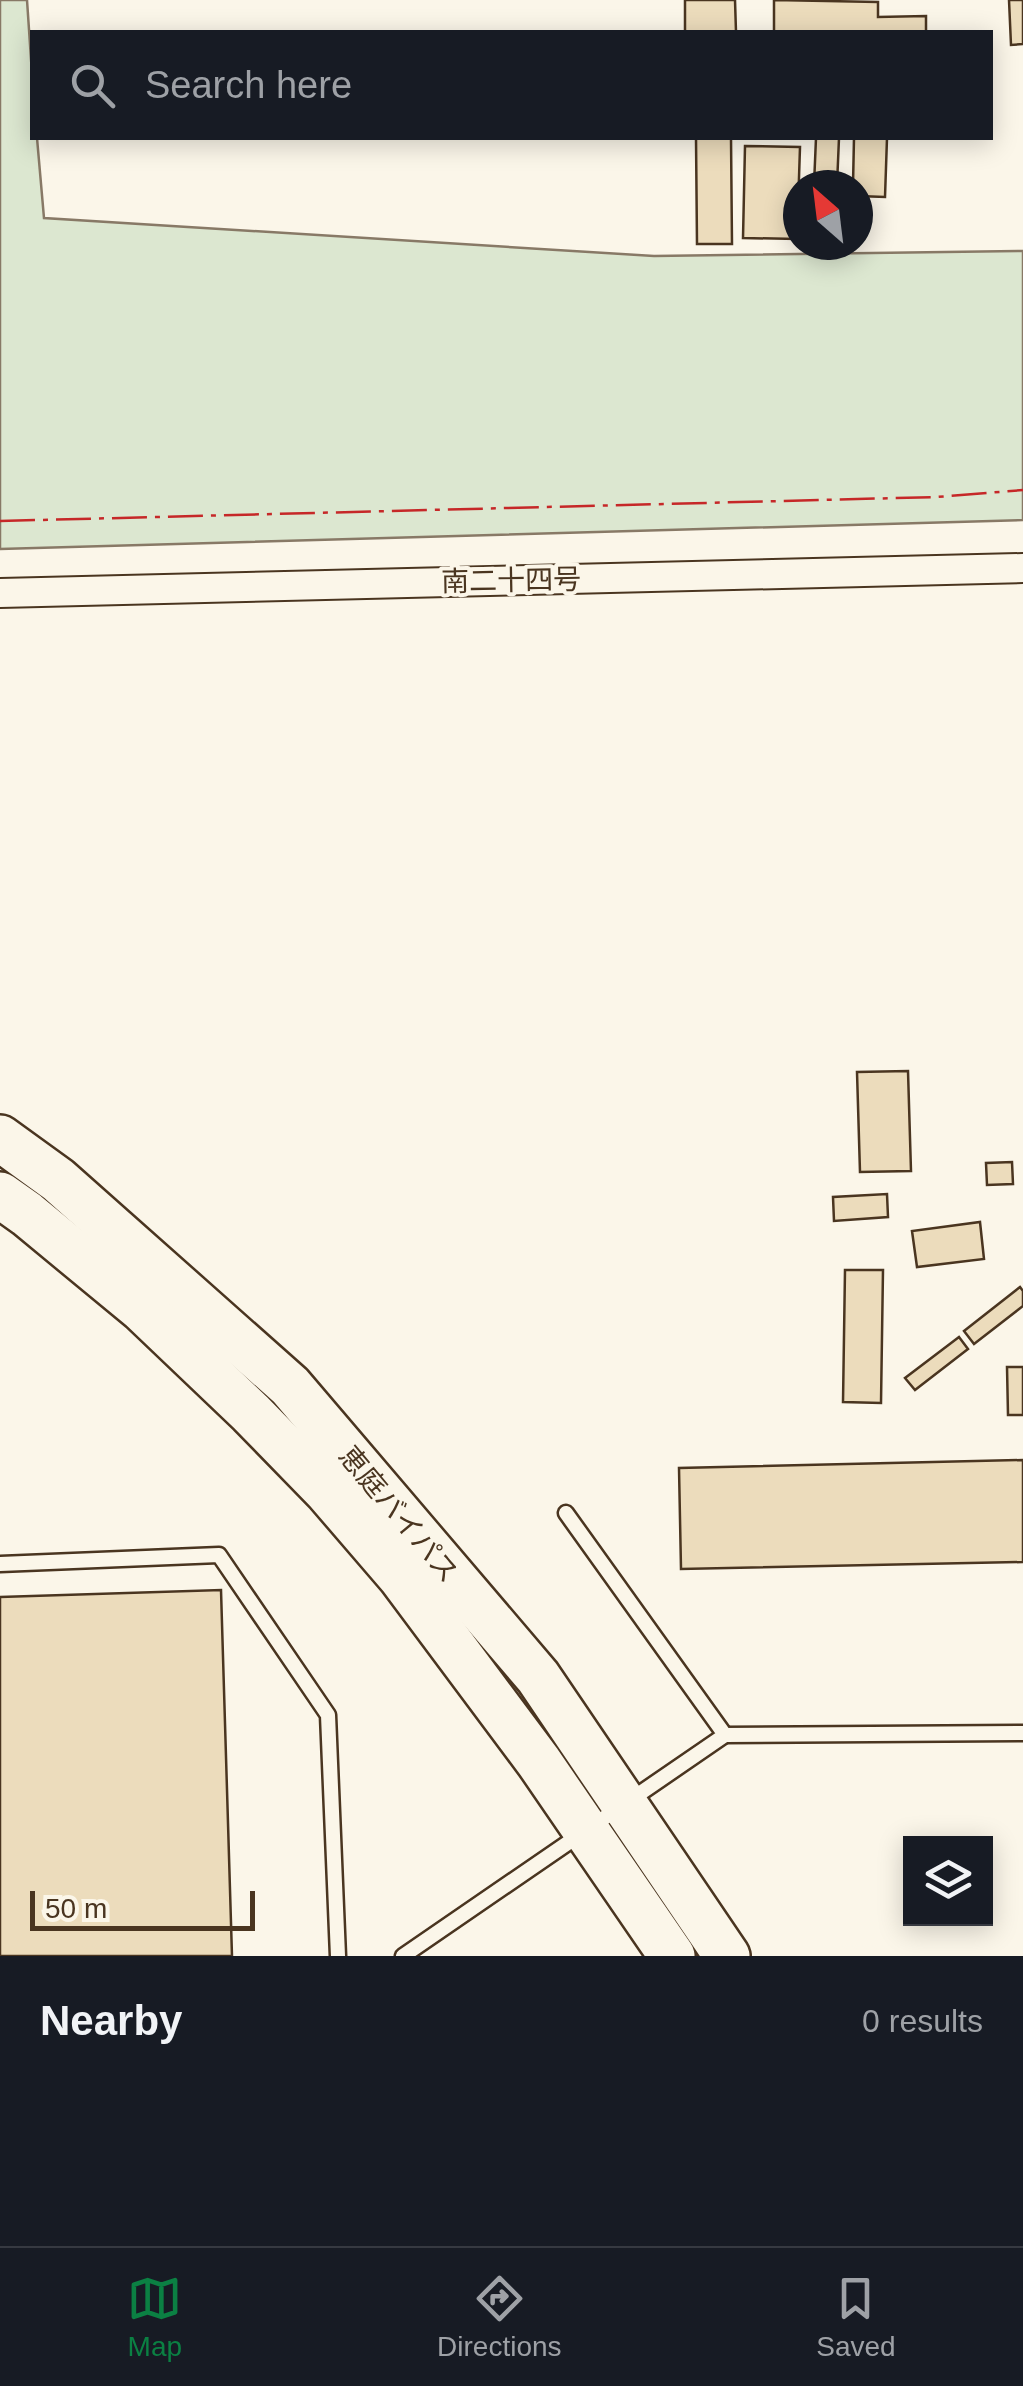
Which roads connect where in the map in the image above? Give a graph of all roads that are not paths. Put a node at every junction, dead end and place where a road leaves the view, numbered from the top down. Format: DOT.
graph roads {
  1 [pos="1023,568"];
  2 [pos="0,593"];
  3 [pos="0,1138"];
  4 [pos="0,1195"];
  5 [pos="566,1513"];
  6 [pos="0,1564"];
  7 [pos="1023,1734"];
  8 [pos="725,1735"];
  9 [pos="624,1804"];
  10 [pos="586,1830"];
  11 [pos="338,1956"];
  12 [pos="403,1956"];
  13 [pos="672,1956"];
  14 [pos="726,1956"];
  1 -- 2 [label="street, 南二十四号"];
  3 -- 9 [label="highway, 恵庭バイパス"];
  4 -- 10 [label="highway, 恵庭バイパス"];
  5 -- 8 [label="lane"];
  6 -- 11 [label="lane"];
  7 -- 8 [label="lane"];
  8 -- 9 [label="lane"];
  9 -- 10 [label="lane"];
  9 -- 14 [label="highway, 恵庭バイパス"];
  10 -- 12 [label="lane"];
  10 -- 13 [label="highway, 恵庭バイパス"];
}
